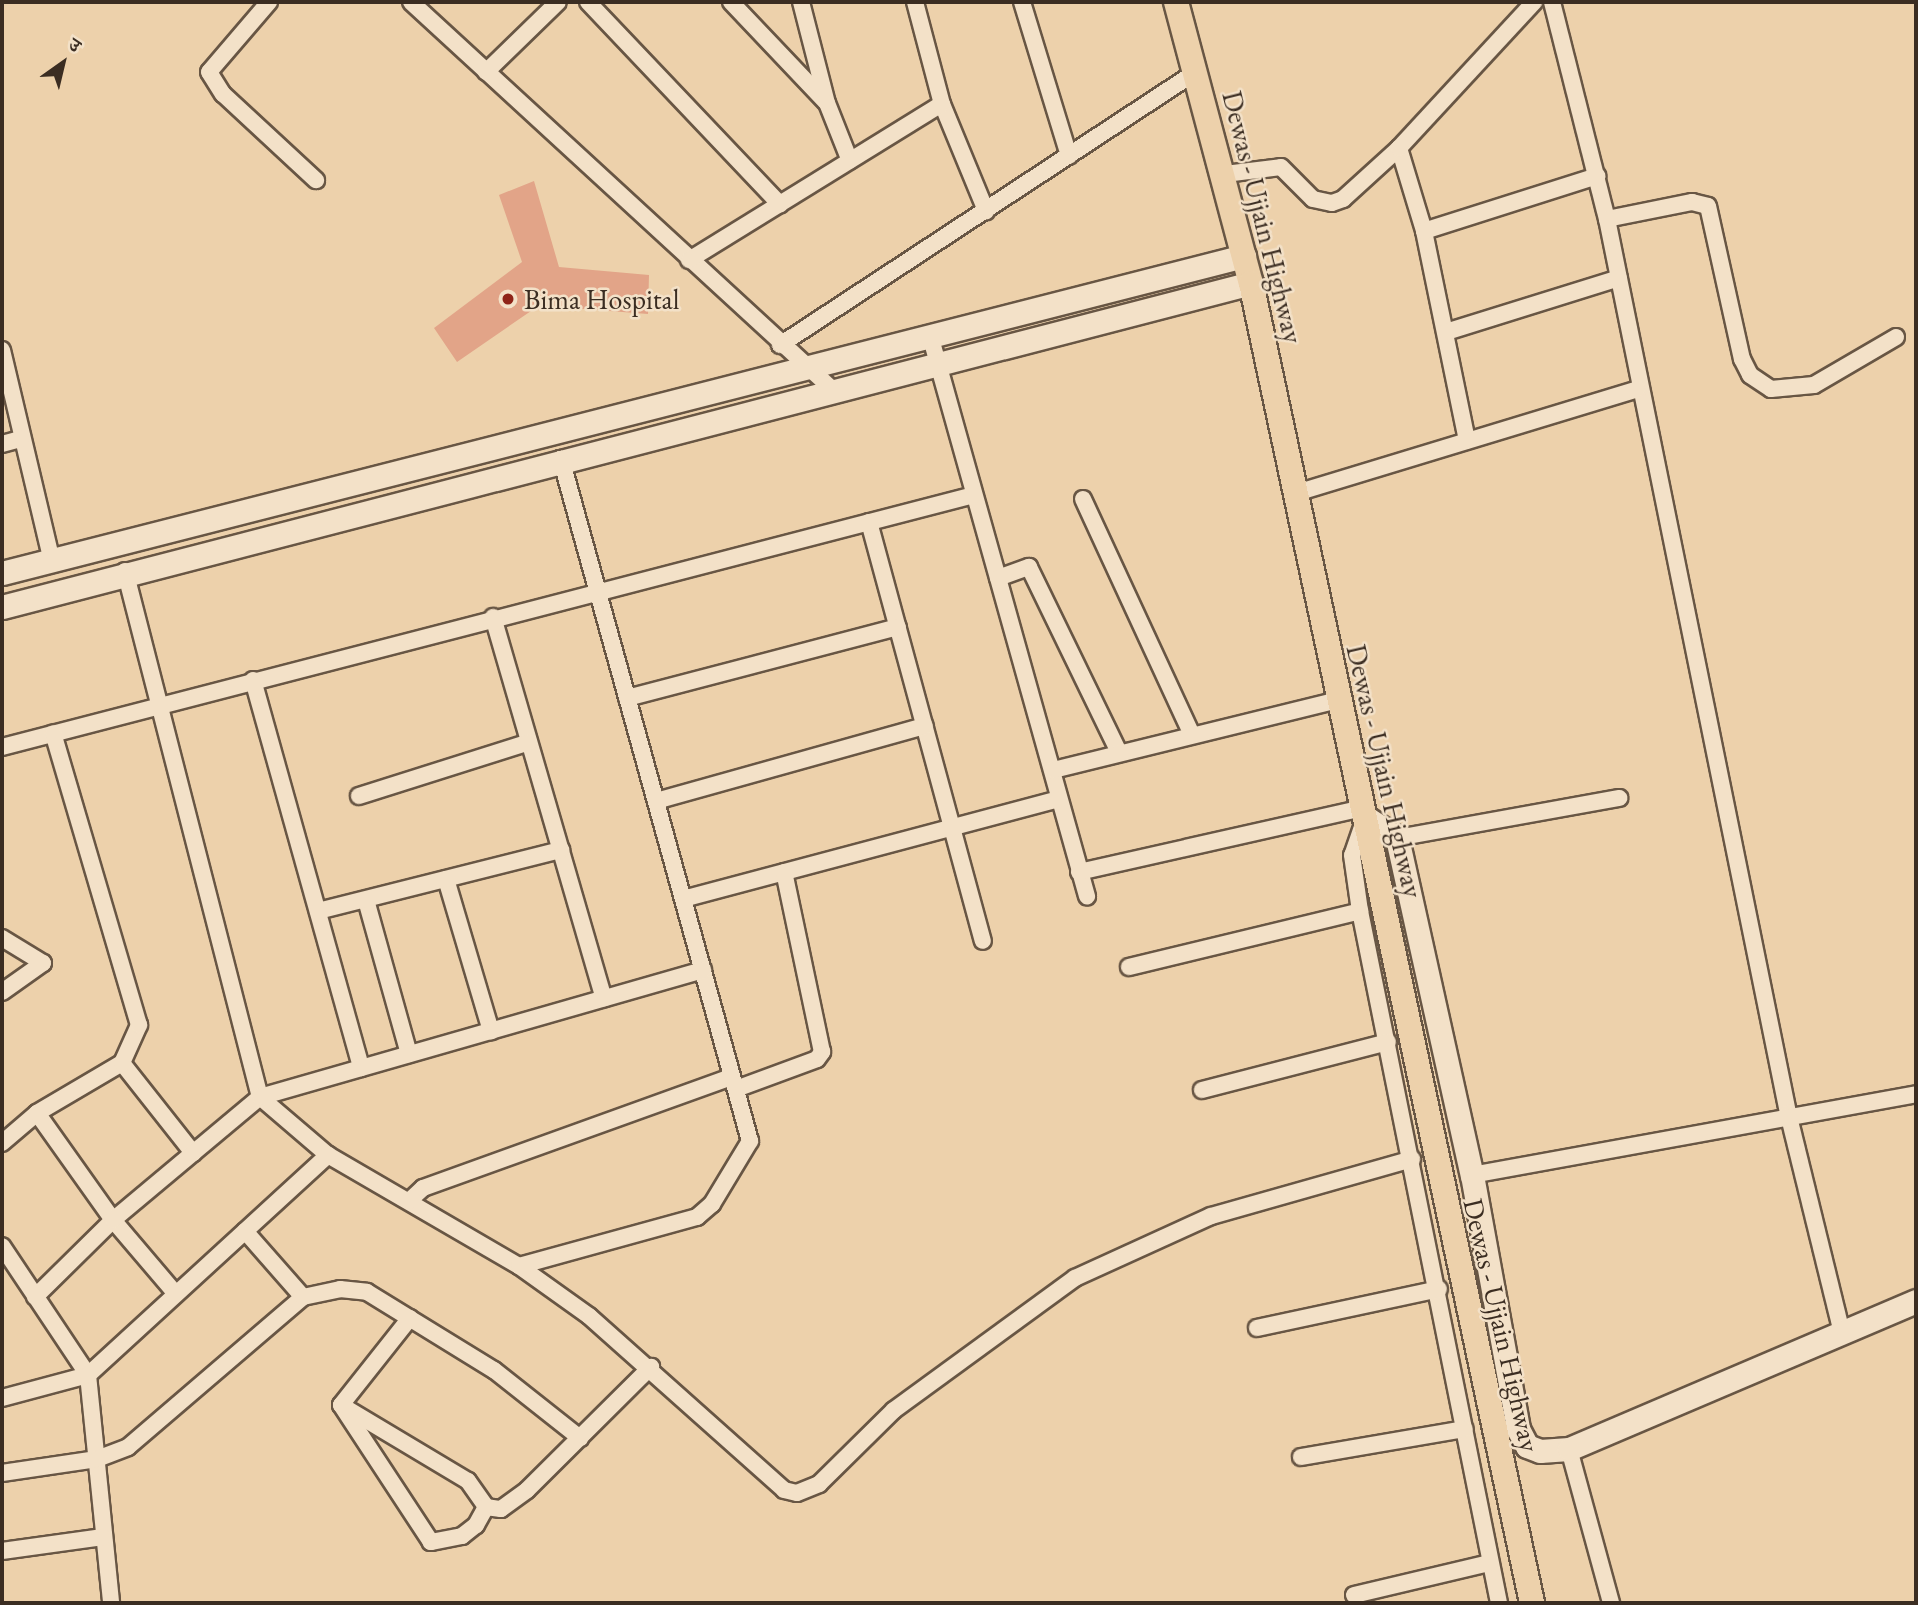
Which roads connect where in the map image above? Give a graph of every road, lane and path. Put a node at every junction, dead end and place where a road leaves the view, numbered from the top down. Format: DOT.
graph roads {
  1 [pos="269,2"];
  2 [pos="411,2"];
  3 [pos="558,2"];
  4 [pos="588,2"];
  5 [pos="731,2"];
  6 [pos="801,2"];
  7 [pos="915,2"];
  8 [pos="1022,2"];
  9 [pos="1176,2"];
  10 [pos="1534,2"];
  11 [pos="1552,2"];
  12 [pos="486,72"];
  13 [pos="1196,72"];
  14 [pos="827,103"];
  15 [pos="942,104"];
  16 [pos="1399,148"];
  17 [pos="1069,156"];
  18 [pos="850,160"];
  19 [pos="1226,174"];
  20 [pos="1597,176"];
  21 [pos="316,180"];
  22 [pos="780,204"];
  23 [pos="986,211"];
  24 [pos="1607,219"];
  25 [pos="1424,230"];
  26 [pos="1244,256"];
  27 [pos="689,260"];
  28 [pos="1619,278"];
  29 [pos="1251,284"];
  30 [pos="1446,332"];
  31 [pos="930,335"];
  32 [pos="1896,337"];
  33 [pos="780,345"];
  34 [pos="2,350"];
  35 [pos="937,362"];
  36 [pos="806,367"];
  37 [pos="832,389"];
  38 [pos="1639,390"];
  39 [pos="553,432"];
  40 [pos="21,439"];
  41 [pos="1467,440"];
  42 [pos="2,444"];
  43 [pos="561,459"];
  44 [pos="1296,493"];
  45 [pos="974,495"];
  46 [pos="1083,499"];
  47 [pos="869,522"];
  48 [pos="117,545"];
  49 [pos="52,562"];
  50 [pos="125,571"];
  51 [pos="2,573"];
  52 [pos="998,578"];
  53 [pos="597,590"];
  54 [pos="2,607"];
  55 [pos="493,617"];
  56 [pos="898,627"];
  57 [pos="253,680"];
  58 [pos="627,698"];
  59 [pos="1337,700"];
  60 [pos="159,704"];
  61 [pos="925,726"];
  62 [pos="53,733"];
  63 [pos="1191,733"];
  64 [pos="529,742"];
  65 [pos="2,747"];
  66 [pos="1119,752"];
  67 [pos="1053,770"];
  68 [pos="359,796"];
  69 [pos="1619,798"];
  70 [pos="1059,799"];
  71 [pos="656,802"];
  72 [pos="1364,813"];
  73 [pos="953,827"];
  74 [pos="1396,838"];
  75 [pos="561,850"];
  76 [pos="784,872"];
  77 [pos="1079,872"];
  78 [pos="446,879"];
  79 [pos="1087,896"];
  80 [pos="683,899"];
  81 [pos="366,900"];
  82 [pos="1360,911"];
  83 [pos="318,912"];
  84 [pos="2,938"];
  85 [pos="983,941"];
  86 [pos="1129,967"];
  87 [pos="703,970"];
  88 [pos="2,992"];
  89 [pos="604,998"];
  90 [pos="491,1031"];
  91 [pos="1388,1042"];
  92 [pos="409,1054"];
  93 [pos="122,1063"];
  94 [pos="361,1068"];
  95 [pos="734,1083"];
  96 [pos="1202,1090"];
  97 [pos="1916,1094"];
  98 [pos="260,1097"];
  99 [pos="37,1113"];
  100 [pos="1788,1113"];
  101 [pos="2,1143"];
  102 [pos="193,1153"];
  103 [pos="328,1155"];
  104 [pos="1412,1158"];
  105 [pos="1472,1174"];
  106 [pos="409,1201"];
  107 [pos="113,1220"];
  108 [pos="245,1231"];
  109 [pos="2,1246"];
  110 [pos="519,1266"];
  111 [pos="1439,1289"];
  112 [pos="176,1294"];
  113 [pos="36,1297"];
  114 [pos="303,1297"];
  115 [pos="1916,1301"];
  116 [pos="410,1318"];
  117 [pos="1257,1328"];
  118 [pos="1841,1329"];
  119 [pos="650,1367"];
  120 [pos="88,1375"];
  121 [pos="2,1398"];
  122 [pos="341,1405"];
  123 [pos="1465,1429"];
  124 [pos="580,1438"];
  125 [pos="1569,1449"];
  126 [pos="1301,1457"];
  127 [pos="97,1459"];
  128 [pos="2,1472"];
  129 [pos="486,1507"];
  130 [pos="103,1537"];
  131 [pos="2,1551"];
  132 [pos="1489,1563"];
  133 [pos="1354,1595"];
  134 [pos="111,1603"];
  135 [pos="1499,1603"];
  136 [pos="1532,1603"];
  137 [pos="1611,1603"];
  1 -- 21 [label="street"];
  2 -- 12 [label="street"];
  3 -- 12 [label="street"];
  4 -- 22 [label="street"];
  5 -- 14 [label="street"];
  6 -- 14 [label="street"];
  7 -- 15 [label="street"];
  8 -- 17 [label="street"];
  9 -- 13 [label="main road, Dewas - Ujjain Highway"];
  10 -- 16 [label="street"];
  11 -- 20 [label="street"];
  12 -- 27 [label="street"];
  13 -- 17 [label="street"];
  13 -- 19 [label="main road, Dewas - Ujjain Highway"];
  14 -- 18 [label="street"];
  15 -- 18 [label="street"];
  15 -- 23 [label="street"];
  16 -- 19 [label="street"];
  16 -- 25 [label="street"];
  17 -- 23 [label="street"];
  18 -- 22 [label="street"];
  19 -- 26 [label="main road, Dewas - Ujjain Highway"];
  20 -- 24 [label="street"];
  20 -- 25 [label="street"];
  22 -- 27 [label="street"];
  23 -- 33 [label="street"];
  24 -- 28 [label="street"];
  24 -- 32 [label="street"];
  25 -- 30 [label="street"];
  26 -- 29 [label="main road, Dewas - Ujjain Highway"];
  26 -- 31 [label="street"];
  27 -- 33 [label="street"];
  28 -- 30 [label="street"];
  28 -- 38 [label="street"];
  29 -- 35 [label="street"];
  29 -- 44 [label="main road, Dewas - Ujjain Highway"];
  30 -- 41 [label="street"];
  31 -- 35 [label="street"];
  31 -- 36 [label="street"];
  33 -- 36 [label="street"];
  34 -- 40 [label="street"];
  35 -- 37 [label="street"];
  35 -- 45 [label="street"];
  36 -- 37 [label="street"];
  36 -- 39 [label="street"];
  37 -- 43 [label="street"];
  38 -- 41 [label="street"];
  38 -- 100 [label="street"];
  39 -- 43 [label="street"];
  39 -- 48 [label="street"];
  40 -- 42 [label="street"];
  40 -- 49 [label="street"];
  41 -- 44 [label="street"];
  43 -- 50 [label="street"];
  43 -- 53 [label="street"];
  44 -- 59 [label="main road, Dewas - Ujjain Highway"];
  45 -- 47 [label="street"];
  45 -- 52 [label="street"];
  46 -- 63 [label="street"];
  47 -- 53 [label="street"];
  47 -- 56 [label="street"];
  48 -- 49 [label="street"];
  48 -- 50 [label="street"];
  49 -- 51 [label="street"];
  50 -- 54 [label="street"];
  50 -- 60 [label="street"];
  52 -- 66 [label="street"];
  52 -- 67 [label="street"];
  53 -- 55 [label="street"];
  53 -- 58 [label="street"];
  55 -- 57 [label="street"];
  55 -- 64 [label="street"];
  56 -- 58 [label="street"];
  56 -- 61 [label="street"];
  57 -- 60 [label="street"];
  57 -- 83 [label="street"];
  58 -- 71 [label="street"];
  59 -- 63 [label="street"];
  59 -- 72 [label="main road, Dewas - Ujjain Highway"];
  60 -- 62 [label="street"];
  60 -- 98 [label="street"];
  61 -- 71 [label="street"];
  61 -- 73 [label="street"];
  62 -- 65 [label="street"];
  62 -- 93 [label="street"];
  63 -- 66 [label="street"];
  64 -- 68 [label="street"];
  64 -- 75 [label="street"];
  66 -- 67 [label="street"];
  67 -- 70 [label="street"];
  69 -- 74 [label="street"];
  70 -- 73 [label="street"];
  70 -- 77 [label="street"];
  71 -- 80 [label="street"];
  72 -- 74 [label="street"];
  72 -- 77 [label="street"];
  72 -- 82 [label="street"];
  72 -- 136 [label="main road, Dewas - Ujjain Highway"];
  73 -- 76 [label="street"];
  73 -- 85 [label="street"];
  74 -- 105 [label="street"];
  75 -- 78 [label="street"];
  75 -- 89 [label="street"];
  76 -- 80 [label="street"];
  76 -- 95 [label="street"];
  77 -- 79 [label="street"];
  78 -- 81 [label="street"];
  78 -- 90 [label="street"];
  80 -- 87 [label="street"];
  81 -- 83 [label="street"];
  81 -- 92 [label="street"];
  82 -- 86 [label="street"];
  82 -- 91 [label="street"];
  83 -- 94 [label="street"];
  84 -- 88 [label="street"];
  87 -- 89 [label="street"];
  87 -- 95 [label="street"];
  89 -- 90 [label="street"];
  90 -- 92 [label="street"];
  91 -- 96 [label="street"];
  91 -- 104 [label="street"];
  92 -- 94 [label="street"];
  93 -- 99 [label="street"];
  93 -- 102 [label="street"];
  94 -- 98 [label="street"];
  95 -- 106 [label="street"];
  95 -- 110 [label="street"];
  97 -- 100 [label="street"];
  98 -- 102 [label="street"];
  98 -- 103 [label="street"];
  99 -- 101 [label="street"];
  99 -- 107 [label="street"];
  100 -- 105 [label="street"];
  100 -- 118 [label="street"];
  102 -- 107 [label="street"];
  103 -- 106 [label="street"];
  103 -- 108 [label="street"];
  104 -- 111 [label="street"];
  104 -- 119 [label="street"];
  105 -- 125 [label="street"];
  106 -- 110 [label="street"];
  107 -- 112 [label="street"];
  107 -- 113 [label="street"];
  108 -- 112 [label="street"];
  108 -- 114 [label="street"];
  109 -- 113 [label="street"];
  110 -- 119 [label="street"];
  111 -- 117 [label="street"];
  111 -- 123 [label="street"];
  112 -- 120 [label="street"];
  113 -- 120 [label="street"];
  114 -- 116 [label="street"];
  114 -- 127 [label="street"];
  115 -- 118 [label="street"];
  116 -- 122 [label="street"];
  116 -- 124 [label="street"];
  118 -- 125 [label="street"];
  119 -- 124 [label="street"];
  120 -- 121 [label="street"];
  120 -- 127 [label="street"];
  122 -- 129 [label="street"];
  122 -- 129 [label="street"];
  123 -- 126 [label="street"];
  123 -- 132 [label="street"];
  124 -- 129 [label="street"];
  125 -- 137 [label="street"];
  127 -- 128 [label="street"];
  127 -- 130 [label="street"];
  130 -- 131 [label="street"];
  130 -- 134 [label="street"];
  132 -- 133 [label="street"];
  132 -- 135 [label="street"];
}
